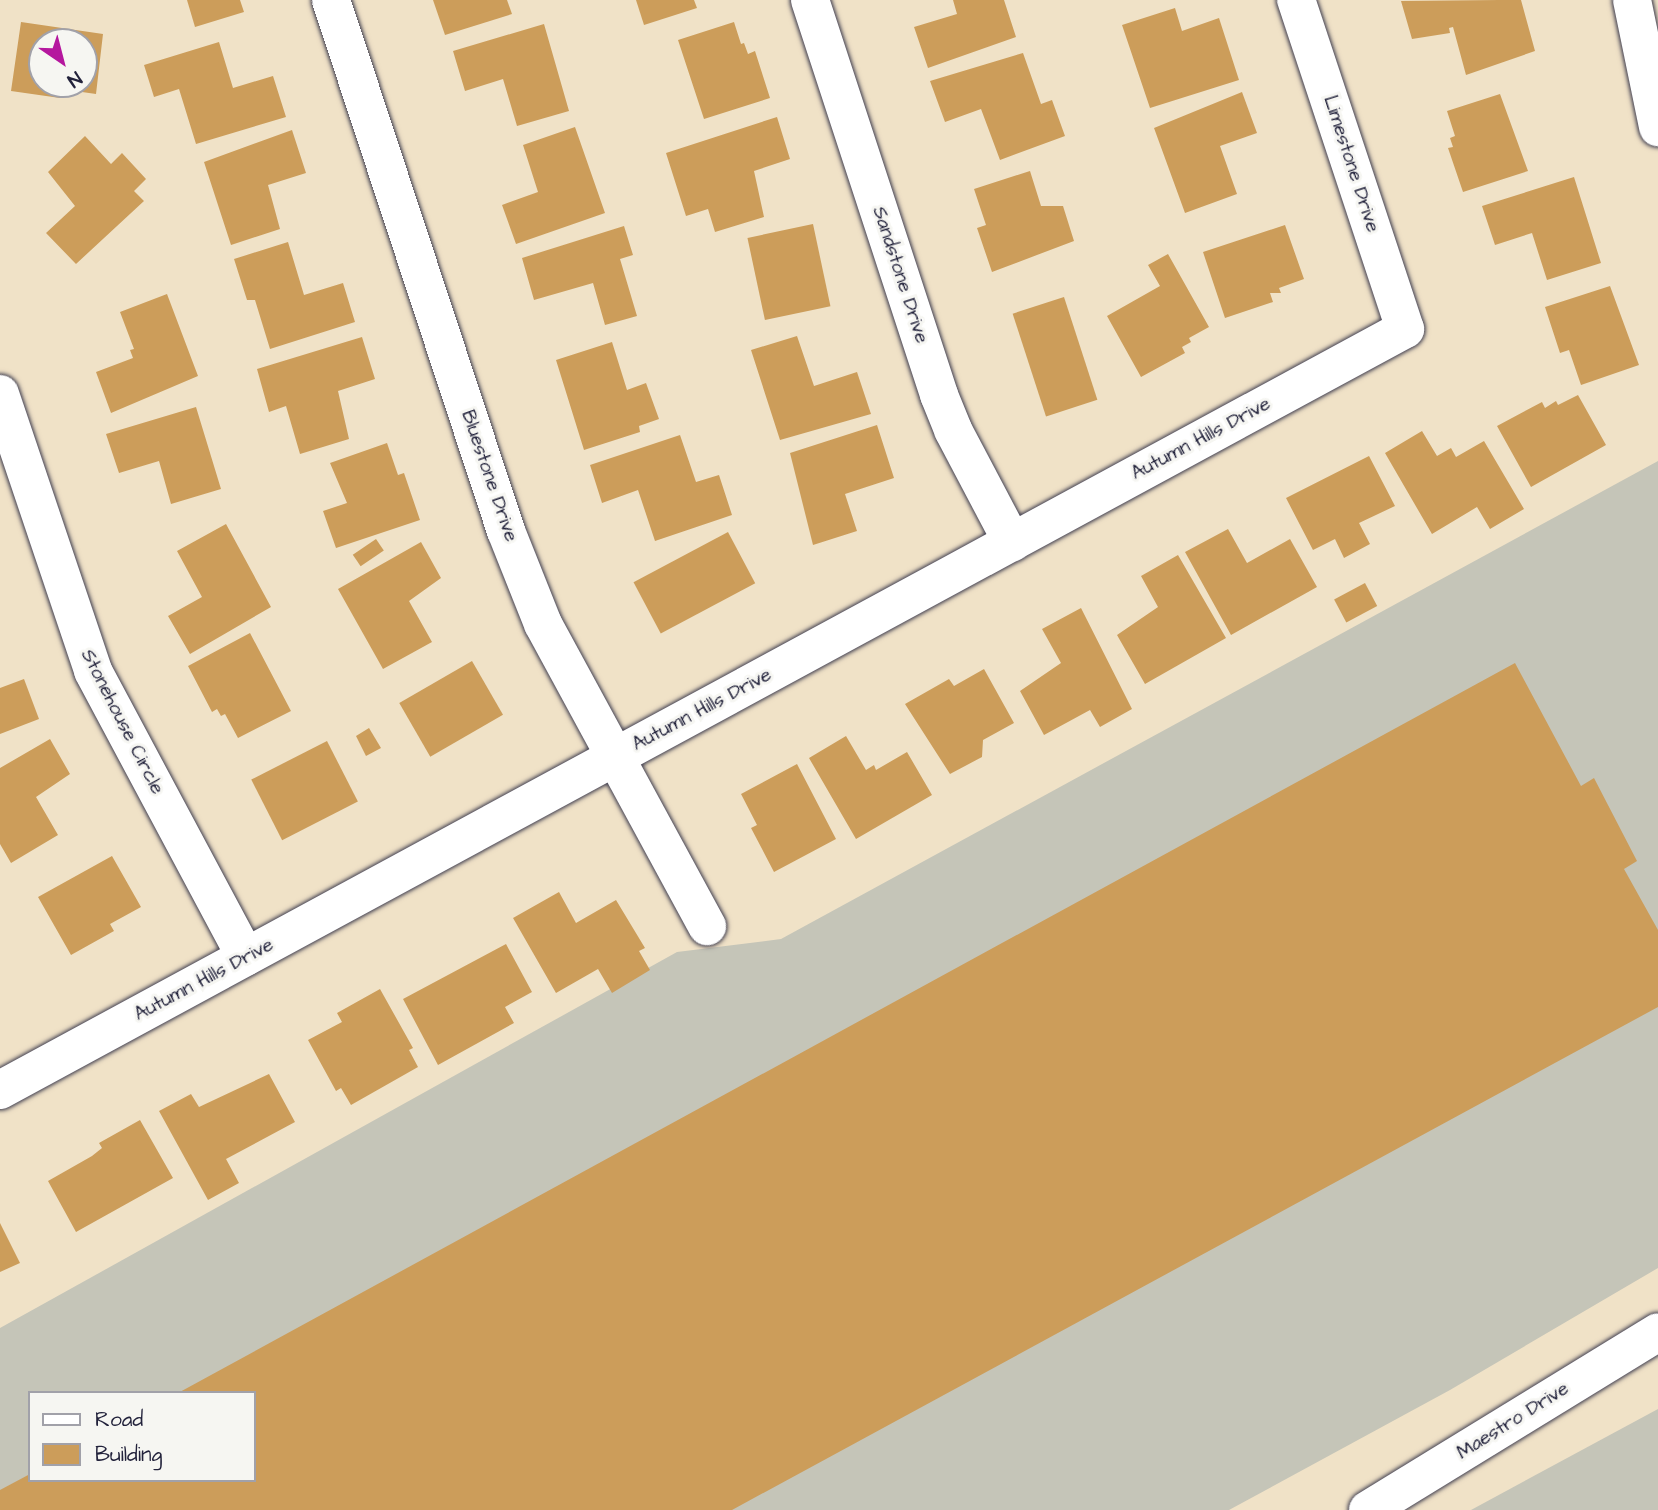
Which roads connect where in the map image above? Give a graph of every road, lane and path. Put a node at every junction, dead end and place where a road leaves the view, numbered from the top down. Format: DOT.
graph roads {
  1 [pos="331,0"];
  2 [pos="810,0"];
  3 [pos="1297,0"];
  4 [pos="1632,0"];
  5 [pos="1658,127"];
  6 [pos="1405,329"];
  7 [pos="0,394"];
  8 [pos="1012,542"];
  9 [pos="613,758"];
  10 [pos="707,926"];
  11 [pos="246,957"];
  12 [pos="0,1090"];
  13 [pos="1658,1332"];
  14 [pos="1368,1510"];
  1 -- 9 [label="street, Bluestone Drive"];
  2 -- 8 [label="street, Sandstone Drive"];
  3 -- 6 [label="street, Limestone Drive"];
  4 -- 5 [label="street"];
  6 -- 8 [label="street, Autumn Hills Drive"];
  7 -- 11 [label="street, Stonehouse Circle"];
  8 -- 9 [label="street, Autumn Hills Drive"];
  9 -- 10 [label="street, Bluestone Drive"];
  9 -- 11 [label="street, Autumn Hills Drive"];
  11 -- 12 [label="street, Autumn Hills Drive"];
  13 -- 14 [label="street, Maestro Drive"];
}
